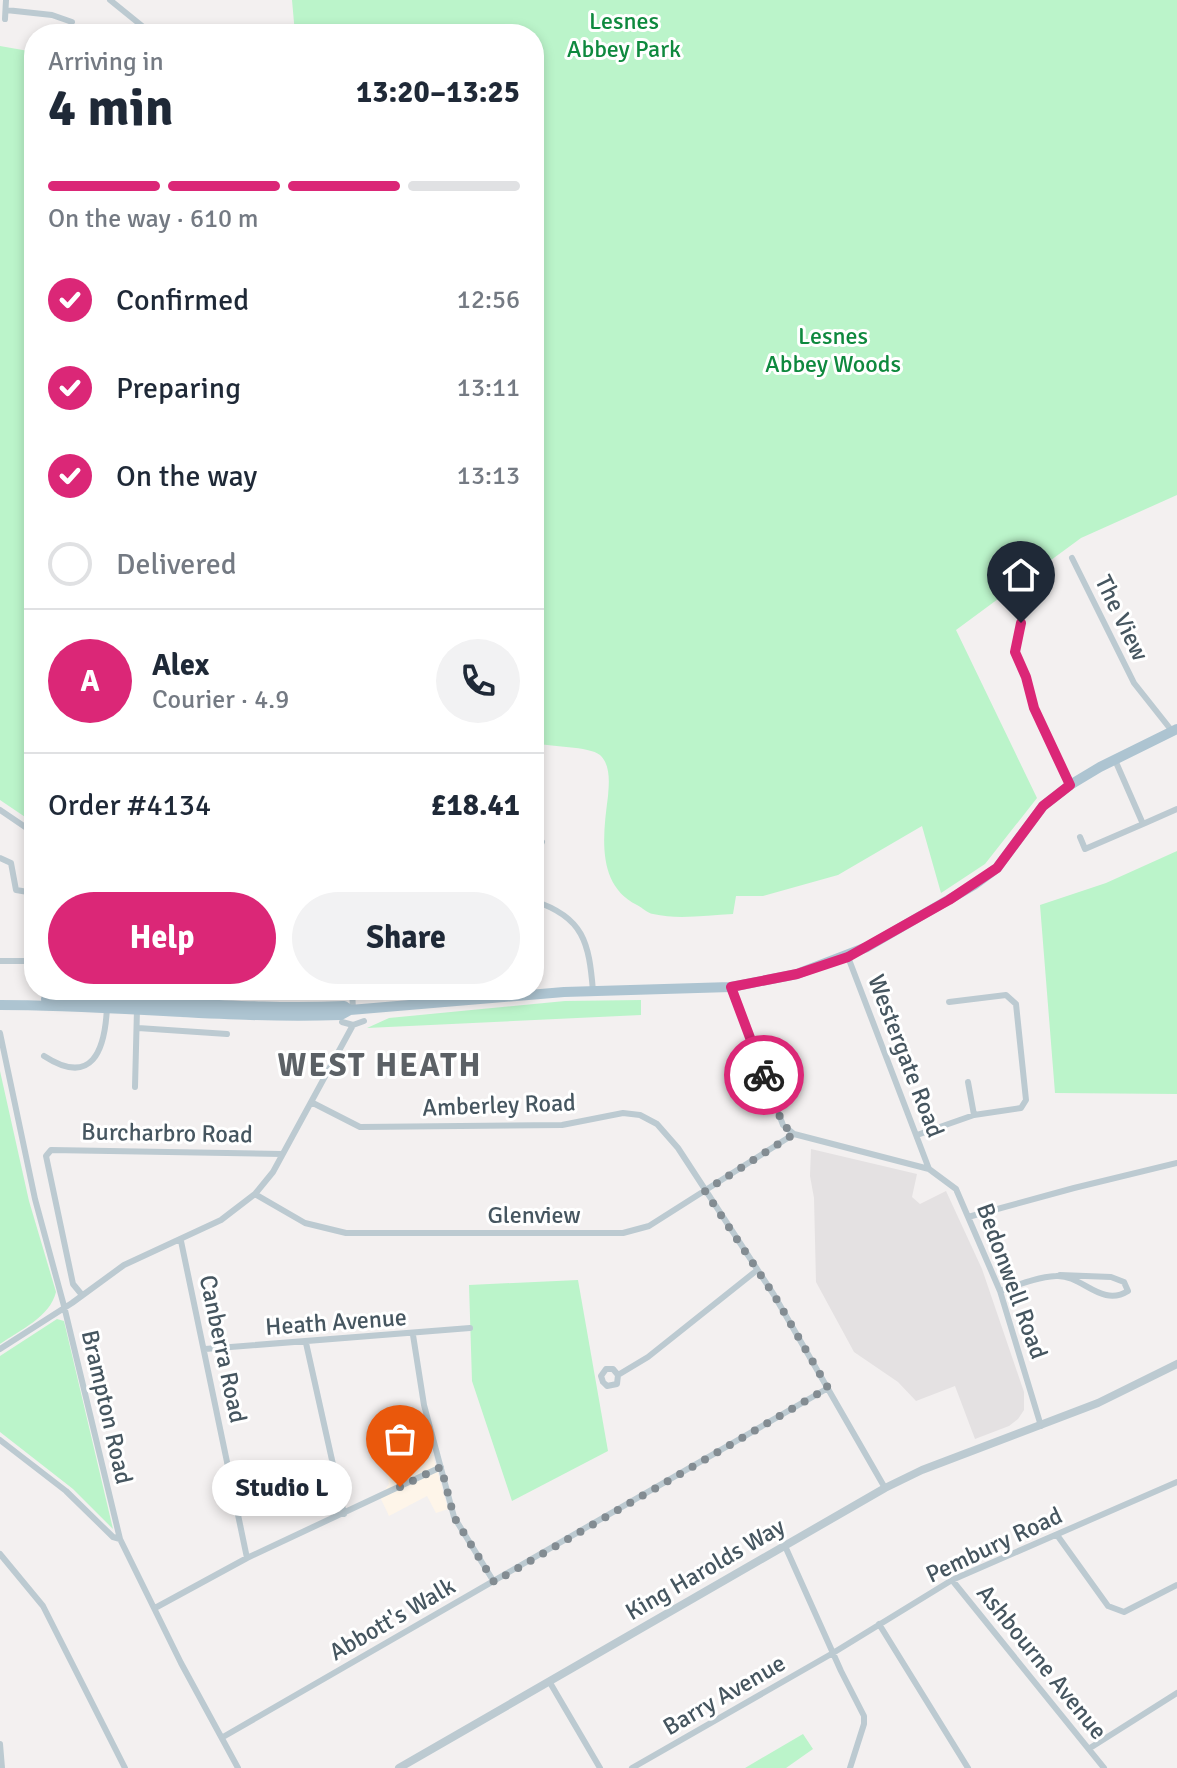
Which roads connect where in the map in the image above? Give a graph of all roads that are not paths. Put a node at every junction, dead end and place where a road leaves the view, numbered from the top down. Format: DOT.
graph roads {
  1 [pos="6,0"];
  2 [pos="110,0"];
  3 [pos="6,10"];
  4 [pos="5,19"];
  5 [pos="72,22"];
  6 [pos="140,24"];
  7 [pos="1072,558"];
  8 [pos="1021,623"];
  9 [pos="1174,730"];
  10 [pos="1115,760"];
  11 [pos="1070,785"];
  12 [pos="1177,809"];
  13 [pos="0,810"];
  14 [pos="1143,824"];
  15 [pos="24,826"];
  16 [pos="1080,837"];
  17 [pos="0,858"];
  18 [pos="24,891"];
  19 [pos="544,905"];
  20 [pos="848,957"];
  21 [pos="0,961"];
  22 [pos="24,961"];
  23 [pos="731,987"];
  24 [pos="593,991"];
  25 [pos="544,995"];
  26 [pos="0,999"];
  27 [pos="24,999"];
  28 [pos="121,1000"];
  29 [pos="352,1000"];
  30 [pos="479,1000"];
  31 [pos="949,1002"];
  32 [pos="0,1005"];
  33 [pos="107,1007"];
  34 [pos="137,1008"];
  35 [pos="352,1010"];
  36 [pos="201,1014"];
  37 [pos="364,1021"];
  38 [pos="342,1022"];
  39 [pos="353,1025"];
  40 [pos="138,1028"];
  41 [pos="200,1032"];
  42 [pos="0,1033"];
  43 [pos="227,1034"];
  44 [pos="44,1056"];
  45 [pos="968,1082"];
  46 [pos="135,1087"];
  47 [pos="311,1102"];
  48 [pos="974,1115"];
  49 [pos="794,1134"];
  50 [pos="917,1135"];
  51 [pos="282,1154"];
  52 [pos="1177,1163"];
  53 [pos="929,1169"];
  54 [pos="705,1191"];
  55 [pos="255,1194"];
  56 [pos="968,1217"];
  57 [pos="181,1241"];
  58 [pos="756,1271"];
  59 [pos="1060,1275"];
  60 [pos="1000,1291"];
  61 [pos="82,1295"];
  62 [pos="64,1306"];
  63 [pos="470,1328"];
  64 [pos="413,1335"];
  65 [pos="306,1343"];
  66 [pos="0,1349"];
  67 [pos="205,1349"];
  68 [pos="1177,1364"];
  69 [pos="618,1375"];
  70 [pos="828,1388"];
  71 [pos="1041,1426"];
  72 [pos="0,1440"];
  73 [pos="441,1467"];
  74 [pos="1177,1482"];
  75 [pos="885,1488"];
  76 [pos="344,1514"];
  77 [pos="1057,1535"];
  78 [pos="120,1539"];
  79 [pos="785,1546"];
  80 [pos="0,1554"];
  81 [pos="247,1558"];
  82 [pos="952,1580"];
  83 [pos="494,1582"];
  84 [pos="1177,1585"];
  85 [pos="155,1608"];
  86 [pos="879,1624"];
  87 [pos="833,1653"];
  88 [pos="549,1681"];
  89 [pos="1177,1693"];
  90 [pos="223,1737"];
  91 [pos="0,1744"];
  92 [pos="1090,1748"];
  93 [pos="2,1768"];
  94 [pos="125,1768"];
  95 [pos="238,1768"];
  96 [pos="399,1768"];
  97 [pos="600,1768"];
  98 [pos="632,1768"];
  99 [pos="850,1768"];
  100 [pos="968,1768"];
  101 [pos="1104,1768"];
  1 -- 3 [label="street"];
  2 -- 6 [label="street"];
  3 -- 4 [label="street"];
  3 -- 5 [label="street"];
  7 -- 9 [label="street, The View"];
  8 -- 11 [label="street"];
  9 -- 10 [label="main road"];
  10 -- 11 [label="main road"];
  10 -- 14 [label="street"];
  11 -- 20 [label="main road"];
  12 -- 14 [label="street"];
  13 -- 15 [label="street"];
  14 -- 16 [label="street"];
  17 -- 18 [label="street"];
  19 -- 24 [label="street"];
  20 -- 23 [label="main road"];
  20 -- 50 [label="street, Westergate Road"];
  21 -- 22 [label="street"];
  23 -- 24 [label="main road"];
  23 -- 49 [label="street"];
  24 -- 25 [label="main road"];
  26 -- 27 [label="main road"];
  28 -- 35 [label="main road"];
  29 -- 35 [label="street"];
  30 -- 35 [label="main road"];
  31 -- 48 [label="street"];
  32 -- 33 [label="main road"];
  33 -- 34 [label="main road"];
  33 -- 44 [label="street"];
  34 -- 36 [label="main road"];
  34 -- 40 [label="street"];
  35 -- 36 [label="main road"];
  36 -- 41 [label="street"];
  37 -- 39 [label="street"];
  38 -- 39 [label="street"];
  39 -- 47 [label="street"];
  40 -- 41 [label="street"];
  40 -- 46 [label="street"];
  41 -- 43 [label="street"];
  42 -- 62 [label="street, Brampton Road"];
  45 -- 48 [label="street"];
  47 -- 51 [label="street"];
  47 -- 54 [label="street, Amberley Road"];
  48 -- 50 [label="street"];
  49 -- 53 [label="street, Bedonwell Road"];
  49 -- 54 [label="street, Glenview"];
  50 -- 53 [label="street, Westergate Road"];
  51 -- 55 [label="street"];
  51 -- 61 [label="street, Burcharbro Road"];
  52 -- 56 [label="street"];
  53 -- 56 [label="street, Bedonwell Road"];
  54 -- 55 [label="street, Glenview"];
  54 -- 58 [label="street, Amberley Road"];
  55 -- 57 [label="street"];
  56 -- 60 [label="street, Bedonwell Road"];
  57 -- 61 [label="street"];
  57 -- 67 [label="street, Canberra Road"];
  58 -- 69 [label="street"];
  58 -- 70 [label="street, Amberley Road"];
  59 -- 59 [label="street"];
  59 -- 60 [label="street"];
  60 -- 71 [label="street, Bedonwell Road"];
  61 -- 62 [label="street"];
  62 -- 66 [label="street"];
  62 -- 78 [label="street, Brampton Road"];
  63 -- 64 [label="street, Heath Avenue"];
  64 -- 65 [label="street, Heath Avenue"];
  64 -- 73 [label="street"];
  65 -- 67 [label="street, Heath Avenue"];
  65 -- 76 [label="street"];
  67 -- 81 [label="street, Canberra Road"];
  68 -- 71 [label="street"];
  70 -- 75 [label="street, Amberley Road"];
  70 -- 83 [label="street, Abbott's Walk"];
  71 -- 75 [label="street, King Harolds Way"];
  72 -- 78 [label="street"];
  73 -- 76 [label="street"];
  73 -- 83 [label="street"];
  74 -- 77 [label="street, Pembury Road"];
  75 -- 79 [label="street, King Harolds Way"];
  76 -- 81 [label="street"];
  77 -- 82 [label="street, Pembury Road"];
  77 -- 84 [label="street"];
  78 -- 85 [label="street, Brampton Road"];
  79 -- 87 [label="street"];
  79 -- 88 [label="street, King Harolds Way"];
  80 -- 94 [label="street"];
  81 -- 85 [label="street"];
  82 -- 86 [label="street, Pembury Road"];
  82 -- 92 [label="street, Ashbourne Avenue"];
  83 -- 90 [label="street, Abbott's Walk"];
  85 -- 90 [label="street, Brampton Road"];
  86 -- 87 [label="street, Pembury Road"];
  86 -- 100 [label="street"];
  87 -- 98 [label="street, Barry Avenue"];
  87 -- 99 [label="street"];
  88 -- 96 [label="street, King Harolds Way"];
  88 -- 97 [label="street"];
  89 -- 92 [label="street"];
  90 -- 95 [label="street, Brampton Road"];
  91 -- 93 [label="street"];
  92 -- 101 [label="street, Ashbourne Avenue"];
}
